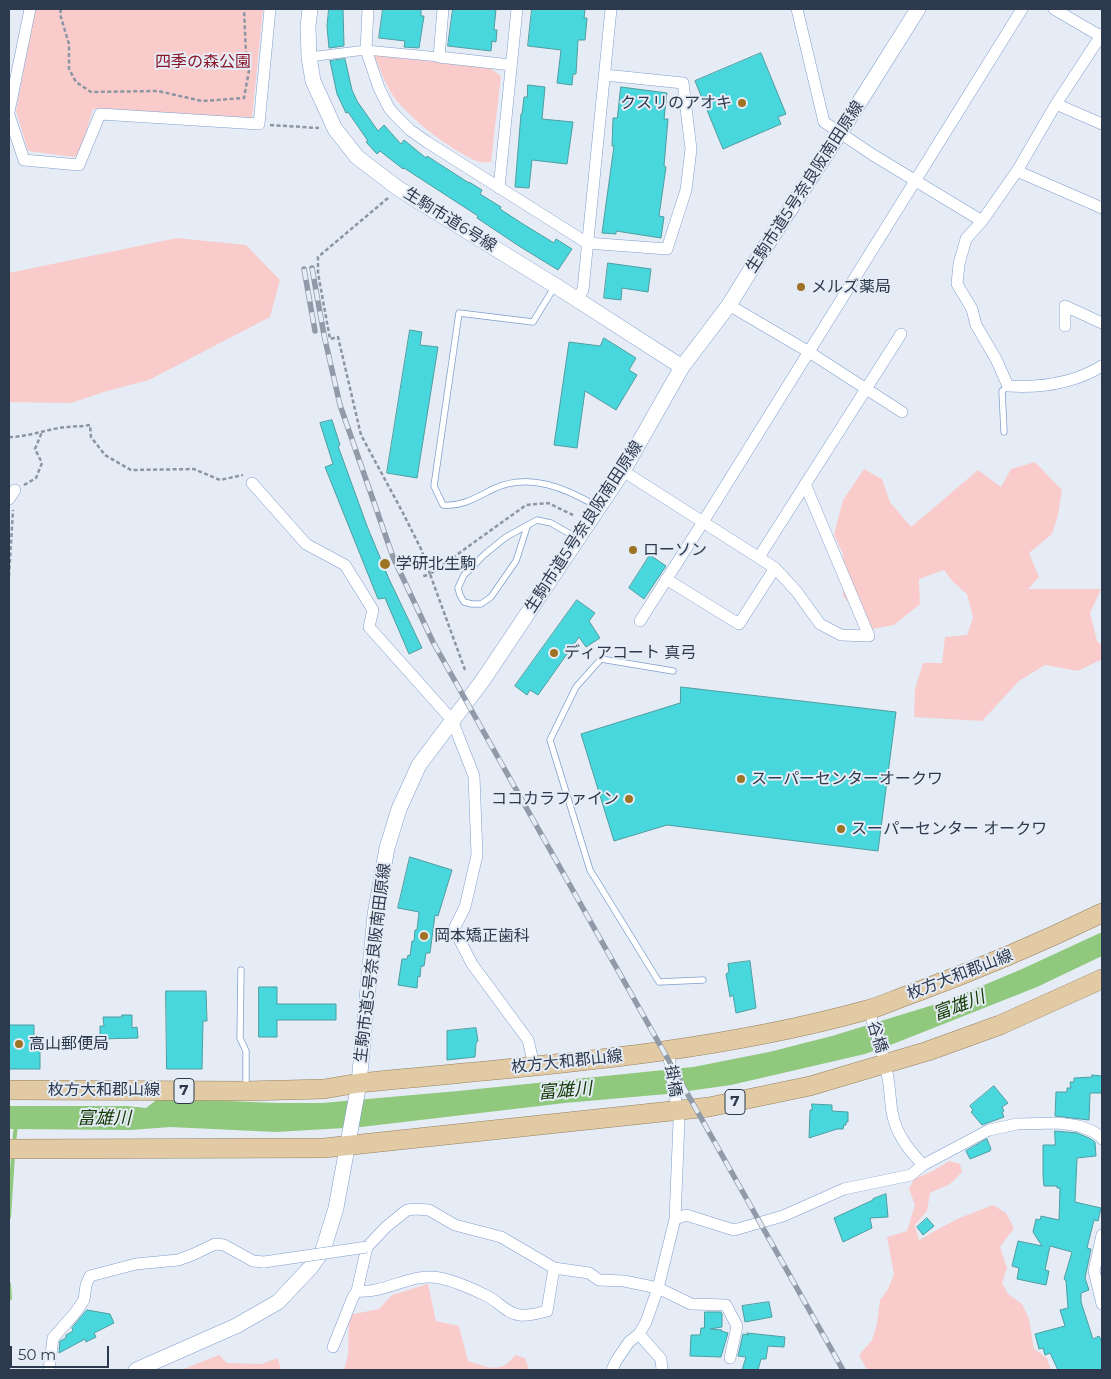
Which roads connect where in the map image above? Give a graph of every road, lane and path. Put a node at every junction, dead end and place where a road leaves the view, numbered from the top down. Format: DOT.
graph roads {
  1 [pos="30,9"];
  2 [pos="61,9"];
  3 [pos="244,9"];
  4 [pos="270,9"];
  5 [pos="310,9"];
  6 [pos="368,9"];
  7 [pos="444,9"];
  8 [pos="517,9"];
  9 [pos="611,9"];
  10 [pos="797,9"];
  11 [pos="807,9"];
  12 [pos="918,9"];
  13 [pos="1022,9"];
  14 [pos="1054,9"];
  15 [pos="800,21"];
  16 [pos="1102,36"];
  17 [pos="366,50"];
  18 [pos="309,57"];
  19 [pos="439,57"];
  20 [pos="511,66"];
  21 [pos="605,75"];
  22 [pos="1056,104"];
  23 [pos="9,114"];
  24 [pos="259,124"];
  25 [pos="1102,124"];
  26 [pos="335,129"];
  27 [pos="840,133"];
  28 [pos="1017,171"];
  29 [pos="916,180"];
  30 [pos="499,188"];
  31 [pos="400,189"];
  32 [pos="1102,208"];
  33 [pos="982,221"];
  34 [pos="587,243"];
  35 [pos="556,286"];
  36 [pos="576,299"];
  37 [pos="729,304"];
  38 [pos="1102,322"];
  39 [pos="1065,326"];
  40 [pos="901,334"];
  41 [pos="809,352"];
  42 [pos="1102,366"];
  43 [pos="682,367"];
  44 [pos="1008,386"];
  45 [pos="865,389"];
  46 [pos="902,412"];
  47 [pos="1004,432"];
  48 [pos="9,437"];
  49 [pos="623,471"];
  50 [pos="252,483"];
  51 [pos="805,484"];
  52 [pos="598,507"];
  53 [pos="703,522"];
  54 [pos="527,527"];
  55 [pos="577,538"];
  56 [pos="759,557"];
  57 [pos="775,568"];
  58 [pos="430,574"];
  59 [pos="421,577"];
  60 [pos="666,578"];
  61 [pos="640,621"];
  62 [pos="465,670"];
  63 [pos="672,671"];
  64 [pos="452,720"];
  65 [pos="1102,913"];
  66 [pos="241,970"];
  67 [pos="1102,979"];
  68 [pos="703,980"];
  69 [pos="869,1010"];
  70 [pos="668,1051"];
  71 [pos="885,1063"];
  72 [pos="534,1065"];
  73 [pos="359,1083"];
  74 [pos="9,1090"];
  75 [pos="246,1091"];
  76 [pos="678,1111"];
  77 [pos="1102,1139"];
  78 [pos="348,1146"];
  79 [pos="18,1149"];
  80 [pos="923,1165"];
  81 [pos="675,1219"];
  82 [pos="1102,1235"];
  83 [pos="367,1247"];
  84 [pos="554,1268"];
  85 [pos="658,1288"];
  86 [pos="357,1291"];
  87 [pos="1102,1304"];
  88 [pos="639,1334"];
  89 [pos="333,1347"];
  90 [pos="730,1358"];
  91 [pos="49,1370"];
  92 [pos="136,1370"];
  93 [pos="612,1370"];
  94 [pos="662,1370"];
  1 -- 23 [label="street"];
  2 -- 3 [label="path"];
  4 -- 24 [label="street"];
  5 -- 18 [label="street, 生駒市道6号線"];
  6 -- 17 [label="street"];
  7 -- 19 [label="street"];
  8 -- 20 [label="street"];
  9 -- 21 [label="street"];
  10 -- 15 [label="street"];
  11 -- 15 [label="street"];
  12 -- 27 [label="street, 生駒市道5号奈良阪南田原線"];
  13 -- 29 [label="street"];
  14 -- 16 [label="street"];
  15 -- 27 [label="street"];
  16 -- 22 [label="street"];
  17 -- 18 [label="street"];
  17 -- 19 [label="street"];
  17 -- 30 [label="street"];
  18 -- 26 [label="street, 生駒市道6号線"];
  19 -- 20 [label="street"];
  20 -- 30 [label="street"];
  21 -- 34 [label="street"];
  21 -- 34 [label="street"];
  22 -- 25 [label="street"];
  22 -- 28 [label="street"];
  23 -- 24 [label="street"];
  24 -- 26 [label="path"];
  26 -- 31 [label="street, 生駒市道6号線"];
  27 -- 29 [label="street"];
  27 -- 37 [label="street, 生駒市道5号奈良阪南田原線"];
  28 -- 32 [label="street"];
  28 -- 33 [label="street"];
  29 -- 33 [label="street"];
  29 -- 41 [label="street"];
  30 -- 34 [label="street"];
  31 -- 35 [label="street, 生駒市道6号線"];
  31 -- 58 [label="path"];
  33 -- 44 [label="street"];
  34 -- 36 [label="street"];
  35 -- 36 [label="street, 生駒市道6号線"];
  35 -- 52 [label="lane"];
  36 -- 43 [label="street, 生駒市道6号線"];
  37 -- 41 [label="street"];
  37 -- 43 [label="street, 生駒市道5号奈良阪南田原線"];
  38 -- 39 [label="street"];
  40 -- 45 [label="street"];
  41 -- 45 [label="street"];
  41 -- 53 [label="street"];
  42 -- 44 [label="street"];
  43 -- 49 [label="street, 生駒市道5号奈良阪南田原線"];
  44 -- 47 [label="lane"];
  45 -- 46 [label="street"];
  45 -- 51 [label="street"];
  48 -- 50 [label="path"];
  49 -- 52 [label="street, 生駒市道5号奈良阪南田原線"];
  49 -- 53 [label="street"];
  50 -- 64 [label="street"];
  51 -- 56 [label="street"];
  51 -- 57 [label="street"];
  52 -- 55 [label="street, 生駒市道5号奈良阪南田原線"];
  53 -- 56 [label="street"];
  53 -- 60 [label="street"];
  54 -- 54 [label="lane"];
  54 -- 55 [label="lane"];
  55 -- 64 [label="street, 生駒市道5号奈良阪南田原線"];
  56 -- 57 [label="street"];
  57 -- 60 [label="street"];
  58 -- 59 [label="path"];
  58 -- 62 [label="path"];
  60 -- 61 [label="street"];
  63 -- 68 [label="lane"];
  64 -- 72 [label="street"];
  64 -- 73 [label="street, 生駒市道5号奈良阪南田原線"];
  65 -- 69 [label="main road, 枚方大和郡山線 / 7"];
  66 -- 75 [label="lane"];
  67 -- 71 [label="main road, 7"];
  69 -- 70 [label="main road, 枚方大和郡山線 / 7"];
  69 -- 71 [label="street, 谷橋"];
  70 -- 72 [label="main road, 枚方大和郡山線 / 7"];
  70 -- 76 [label="street, 掛橋"];
  71 -- 76 [label="main road, 7"];
  71 -- 80 [label="street, 谷橋"];
  72 -- 73 [label="main road, 枚方大和郡山線 / 7"];
  73 -- 75 [label="main road, 枚方大和郡山線 / 7"];
  73 -- 78 [label="street, 生駒市道5号奈良阪南田原線"];
  74 -- 75 [label="main road, 枚方大和郡山線 / 7"];
  76 -- 78 [label="main road, 7"];
  76 -- 81 [label="street, 掛橋"];
  77 -- 80 [label="street"];
  78 -- 79 [label="main road, 7"];
  78 -- 92 [label="street"];
  80 -- 81 [label="street"];
  81 -- 85 [label="street, 掛橋"];
  82 -- 87 [label="street"];
  83 -- 84 [label="street"];
  83 -- 86 [label="street"];
  83 -- 91 [label="street, bridge"];
  84 -- 85 [label="street"];
  84 -- 86 [label="street"];
  85 -- 88 [label="street, 掛橋"];
  85 -- 90 [label="street"];
  86 -- 89 [label="street"];
  88 -- 93 [label="street, 掛橋"];
  88 -- 94 [label="street"];
}
